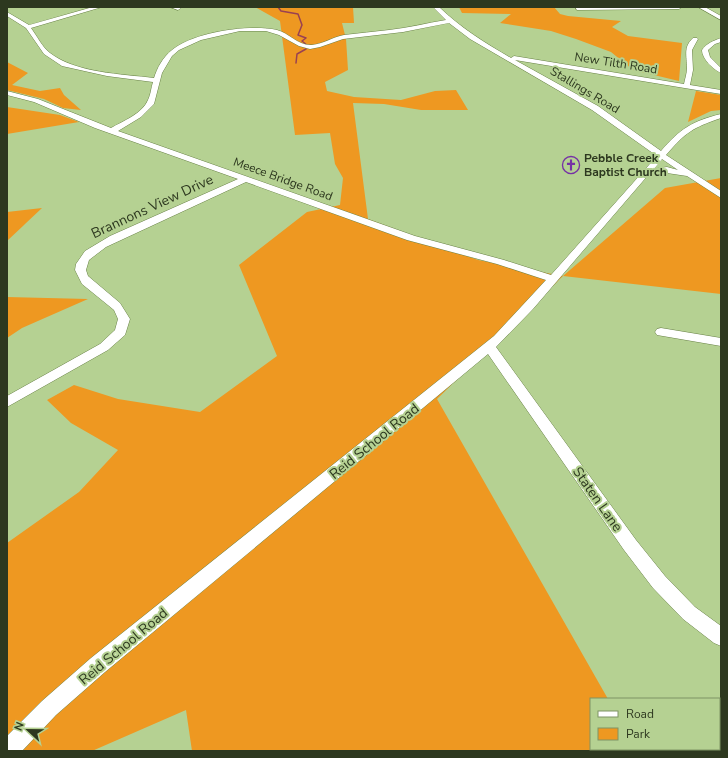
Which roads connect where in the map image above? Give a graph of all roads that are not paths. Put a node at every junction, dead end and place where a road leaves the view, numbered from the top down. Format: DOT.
graph roads {
  1 [pos="99,7"];
  2 [pos="436,7"];
  3 [pos="679,7"];
  4 [pos="702,7"];
  5 [pos="577,8"];
  6 [pos="7,14"];
  7 [pos="721,18"];
  8 [pos="450,21"];
  9 [pos="28,26"];
  10 [pos="694,39"];
  11 [pos="721,40"];
  12 [pos="506,57"];
  13 [pos="721,71"];
  14 [pos="156,80"];
  15 [pos="687,86"];
  16 [pos="721,92"];
  17 [pos="7,93"];
  18 [pos="721,116"];
  19 [pos="112,131"];
  20 [pos="639,139"];
  21 [pos="674,140"];
  22 [pos="661,155"];
  23 [pos="648,172"];
  24 [pos="692,176"];
  25 [pos="245,179"];
  26 [pos="721,195"];
  27 [pos="553,279"];
  28 [pos="661,332"];
  29 [pos="721,342"];
  30 [pos="489,347"];
  31 [pos="7,402"];
  32 [pos="721,637"];
  33 [pos="7,751"];
  1 -- 9 [label="street"];
  2 -- 8 [label="street, Stallings Road"];
  3 -- 5 [label="street"];
  4 -- 7 [label="street"];
  6 -- 9 [label="street"];
  8 -- 12 [label="street, Stallings Road"];
  8 -- 14 [label="street"];
  9 -- 14 [label="street"];
  10 -- 15 [label="street"];
  11 -- 13 [label="street"];
  12 -- 15 [label="street, New Tilth Road"];
  12 -- 20 [label="street, Stallings Road"];
  14 -- 19 [label="street"];
  15 -- 16 [label="street, New Tilth Road"];
  17 -- 19 [label="street, Meece Bridge Road"];
  18 -- 21 [label="street, Reid School Road"];
  19 -- 25 [label="street, Meece Bridge Road"];
  20 -- 21 [label="street"];
  20 -- 22 [label="street, Stallings Road"];
  21 -- 22 [label="street, Reid School Road"];
  22 -- 23 [label="street, Reid School Road"];
  22 -- 24 [label="street, Stallings Road"];
  23 -- 24 [label="street"];
  23 -- 27 [label="street, Reid School Road"];
  24 -- 26 [label="street, Stallings Road"];
  25 -- 27 [label="street, Meece Bridge Road"];
  25 -- 31 [label="street, Brannons View Drive"];
  27 -- 30 [label="street, Reid School Road"];
  28 -- 29 [label="street"];
  30 -- 32 [label="street, Staten Lane"];
  30 -- 33 [label="street, Reid School Road"];
}
